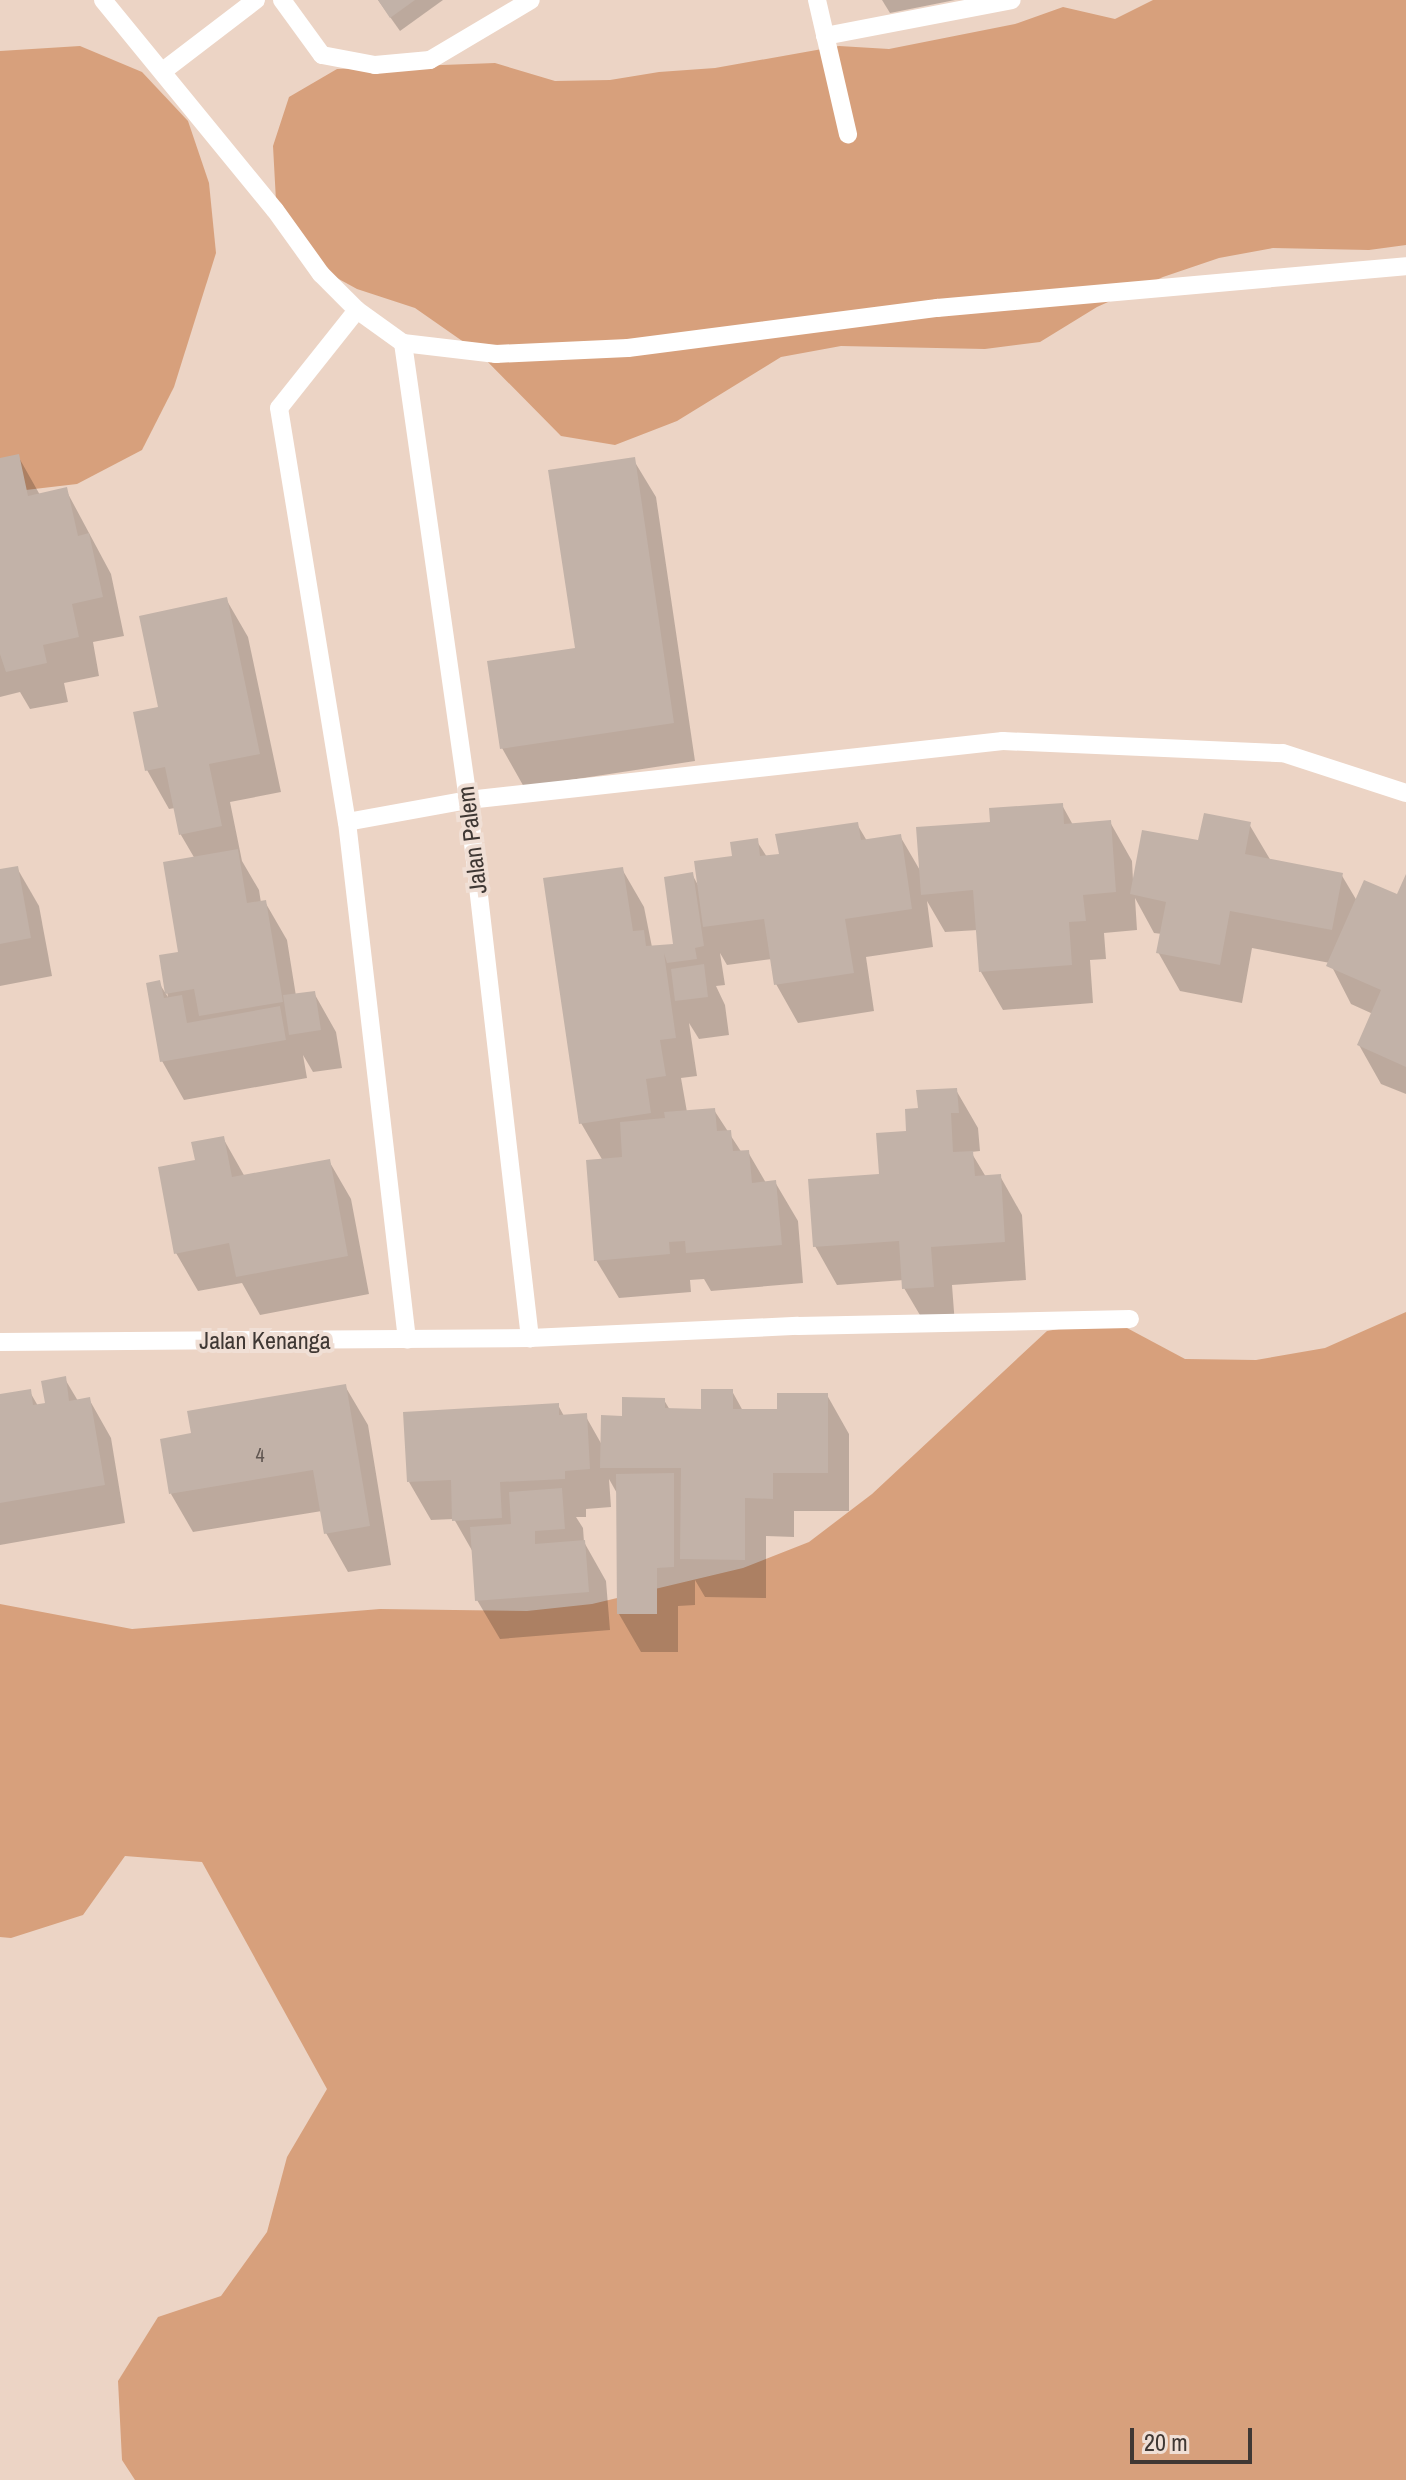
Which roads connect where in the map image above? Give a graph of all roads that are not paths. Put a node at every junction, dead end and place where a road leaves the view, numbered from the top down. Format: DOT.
graph roads {
  1 [pos="256,0"];
  2 [pos="282,0"];
  3 [pos="531,0"];
  4 [pos="817,0"];
  5 [pos="1012,0"];
  6 [pos="108,2"];
  7 [pos="825,36"];
  8 [pos="163,71"];
  9 [pos="848,134"];
  10 [pos="1406,266"];
  11 [pos="357,310"];
  12 [pos="403,343"];
  13 [pos="1406,793"];
  14 [pos="468,800"];
  15 [pos="347,822"];
  16 [pos="1130,1319"];
  17 [pos="530,1338"];
  18 [pos="407,1340"];
  19 [pos="0,1342"];
  1 -- 8 [label="lane"];
  2 -- 3 [label="lane"];
  4 -- 7 [label="lane"];
  5 -- 7 [label="lane"];
  6 -- 8 [label="lane"];
  7 -- 9 [label="lane"];
  8 -- 11 [label="lane"];
  10 -- 12 [label="lane"];
  11 -- 12 [label="lane"];
  11 -- 15 [label="lane"];
  12 -- 14 [label="lane, Jalan Palem"];
  13 -- 14 [label="lane"];
  14 -- 15 [label="lane"];
  14 -- 17 [label="lane, Jalan Palem"];
  15 -- 18 [label="lane"];
  16 -- 17 [label="lane, Jalan Kenanga"];
  17 -- 18 [label="lane, Jalan Kenanga"];
  18 -- 19 [label="lane, Jalan Kenanga"];
}
